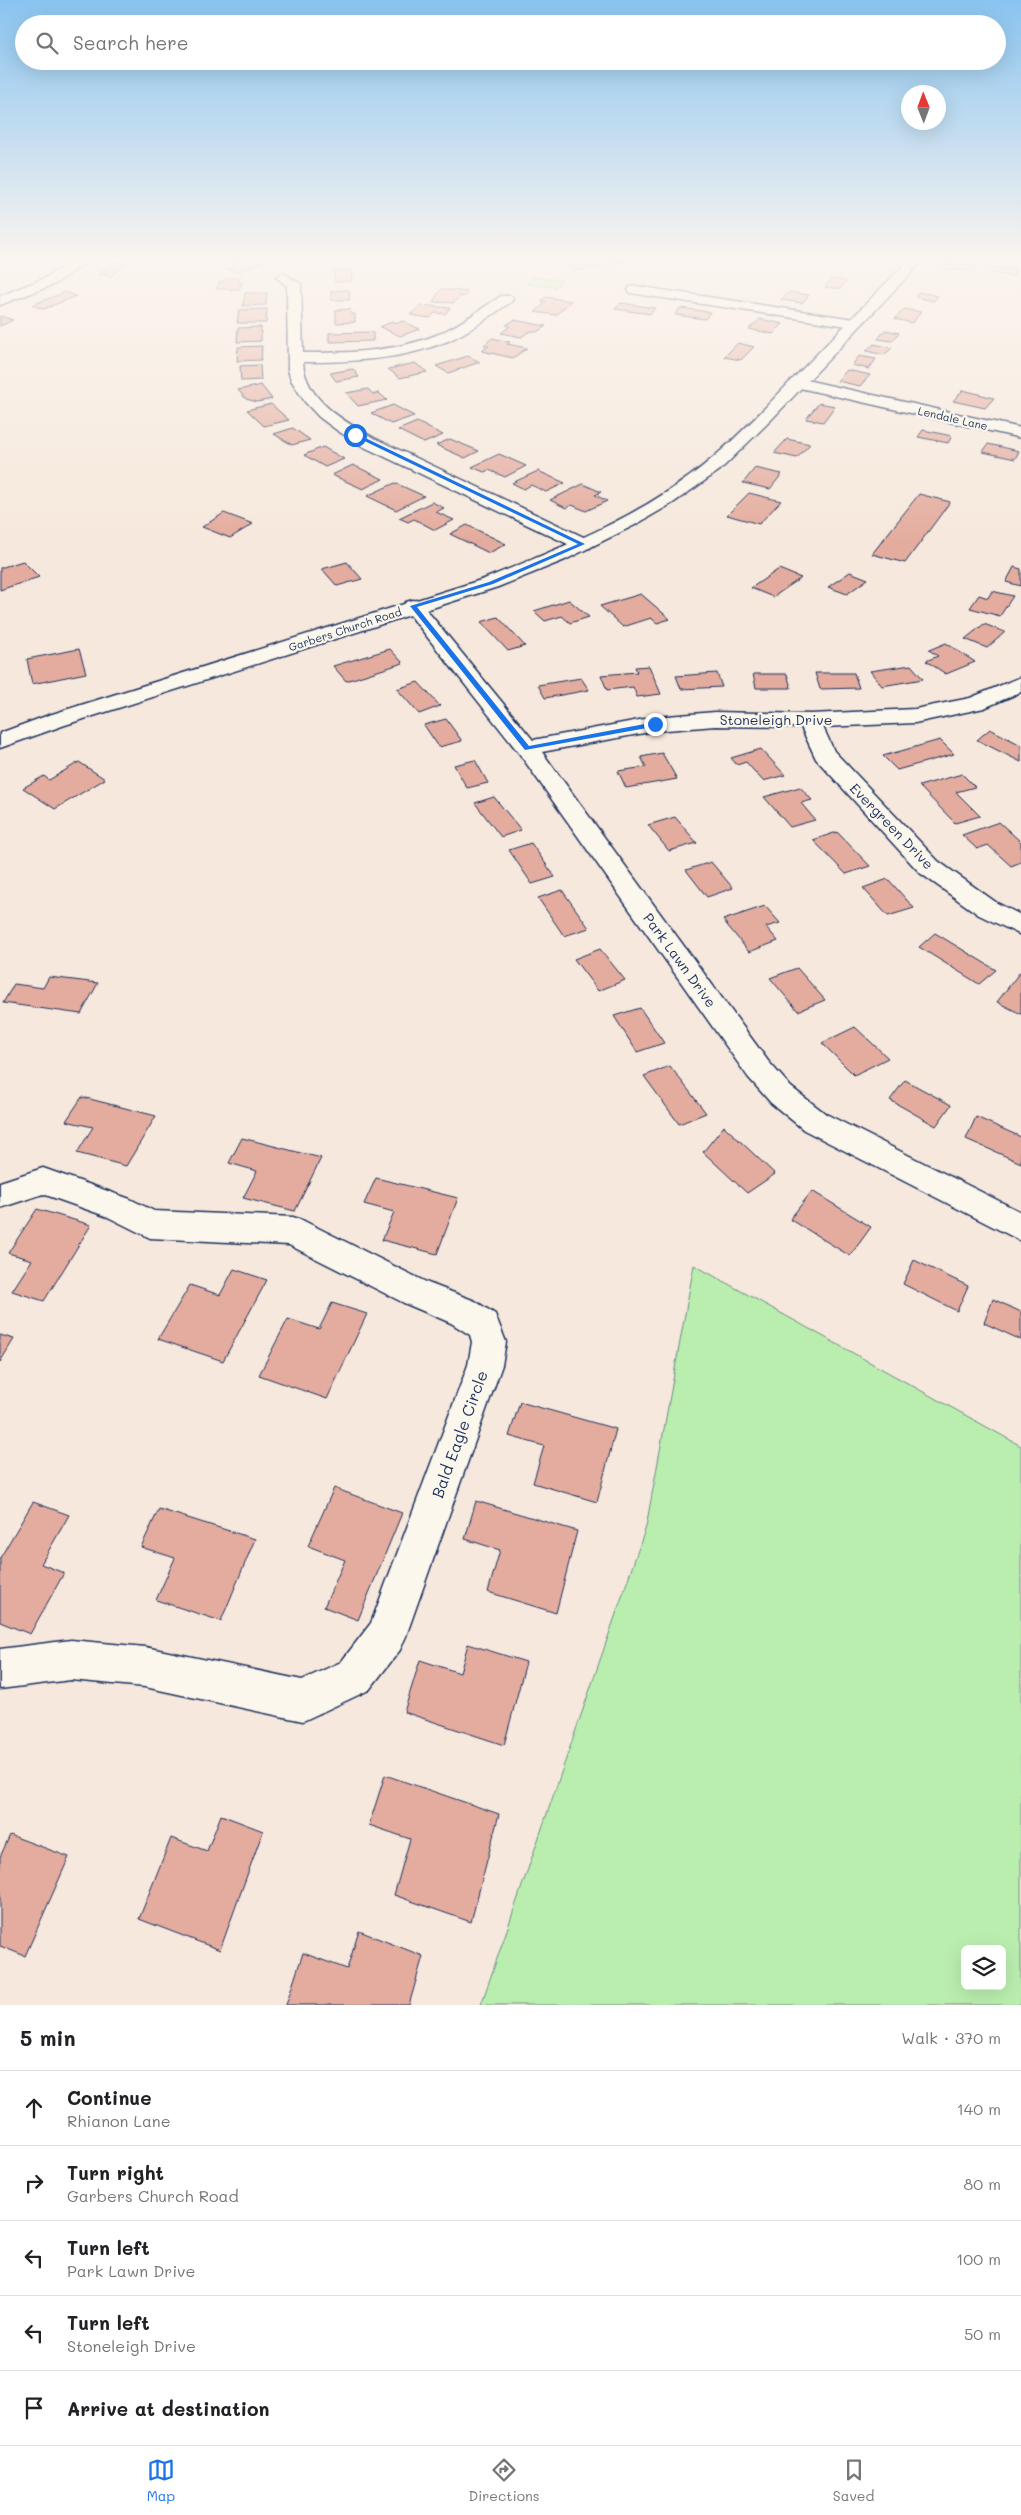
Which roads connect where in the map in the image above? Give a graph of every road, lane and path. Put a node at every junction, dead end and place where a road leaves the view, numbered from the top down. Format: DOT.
graph roads {
  1 [pos="296,355"];
  2 [pos="373,355"];
  3 [pos="824,355"];
  4 [pos="296,358"];
  5 [pos="797,383"];
  6 [pos="1021,433"];
  7 [pos="583,544"];
  8 [pos="413,606"];
  9 [pos="1017,690"];
  10 [pos="812,721"];
  11 [pos="0,741"];
  12 [pos="527,748"];
  13 [pos="1021,926"];
  14 [pos="0,1194"];
  15 [pos="1021,1227"];
  16 [pos="0,1669"];
  1 -- 4 [label="street"];
  2 -- 4 [label="street"];
  3 -- 5 [label="street, Garbers Church Road"];
  4 -- 7 [label="street"];
  5 -- 6 [label="street, Lendale Lane"];
  5 -- 7 [label="street, Garbers Church Road"];
  7 -- 8 [label="street, Garbers Church Road"];
  8 -- 11 [label="street, Garbers Church Road"];
  8 -- 12 [label="street, Park Lawn Drive"];
  9 -- 10 [label="street, Stoneleigh Drive"];
  10 -- 12 [label="street, Stoneleigh Drive"];
  10 -- 13 [label="street, Evergreen Drive"];
  12 -- 15 [label="street, Park Lawn Drive"];
  14 -- 16 [label="street, Bald Eagle Circle"];
}
